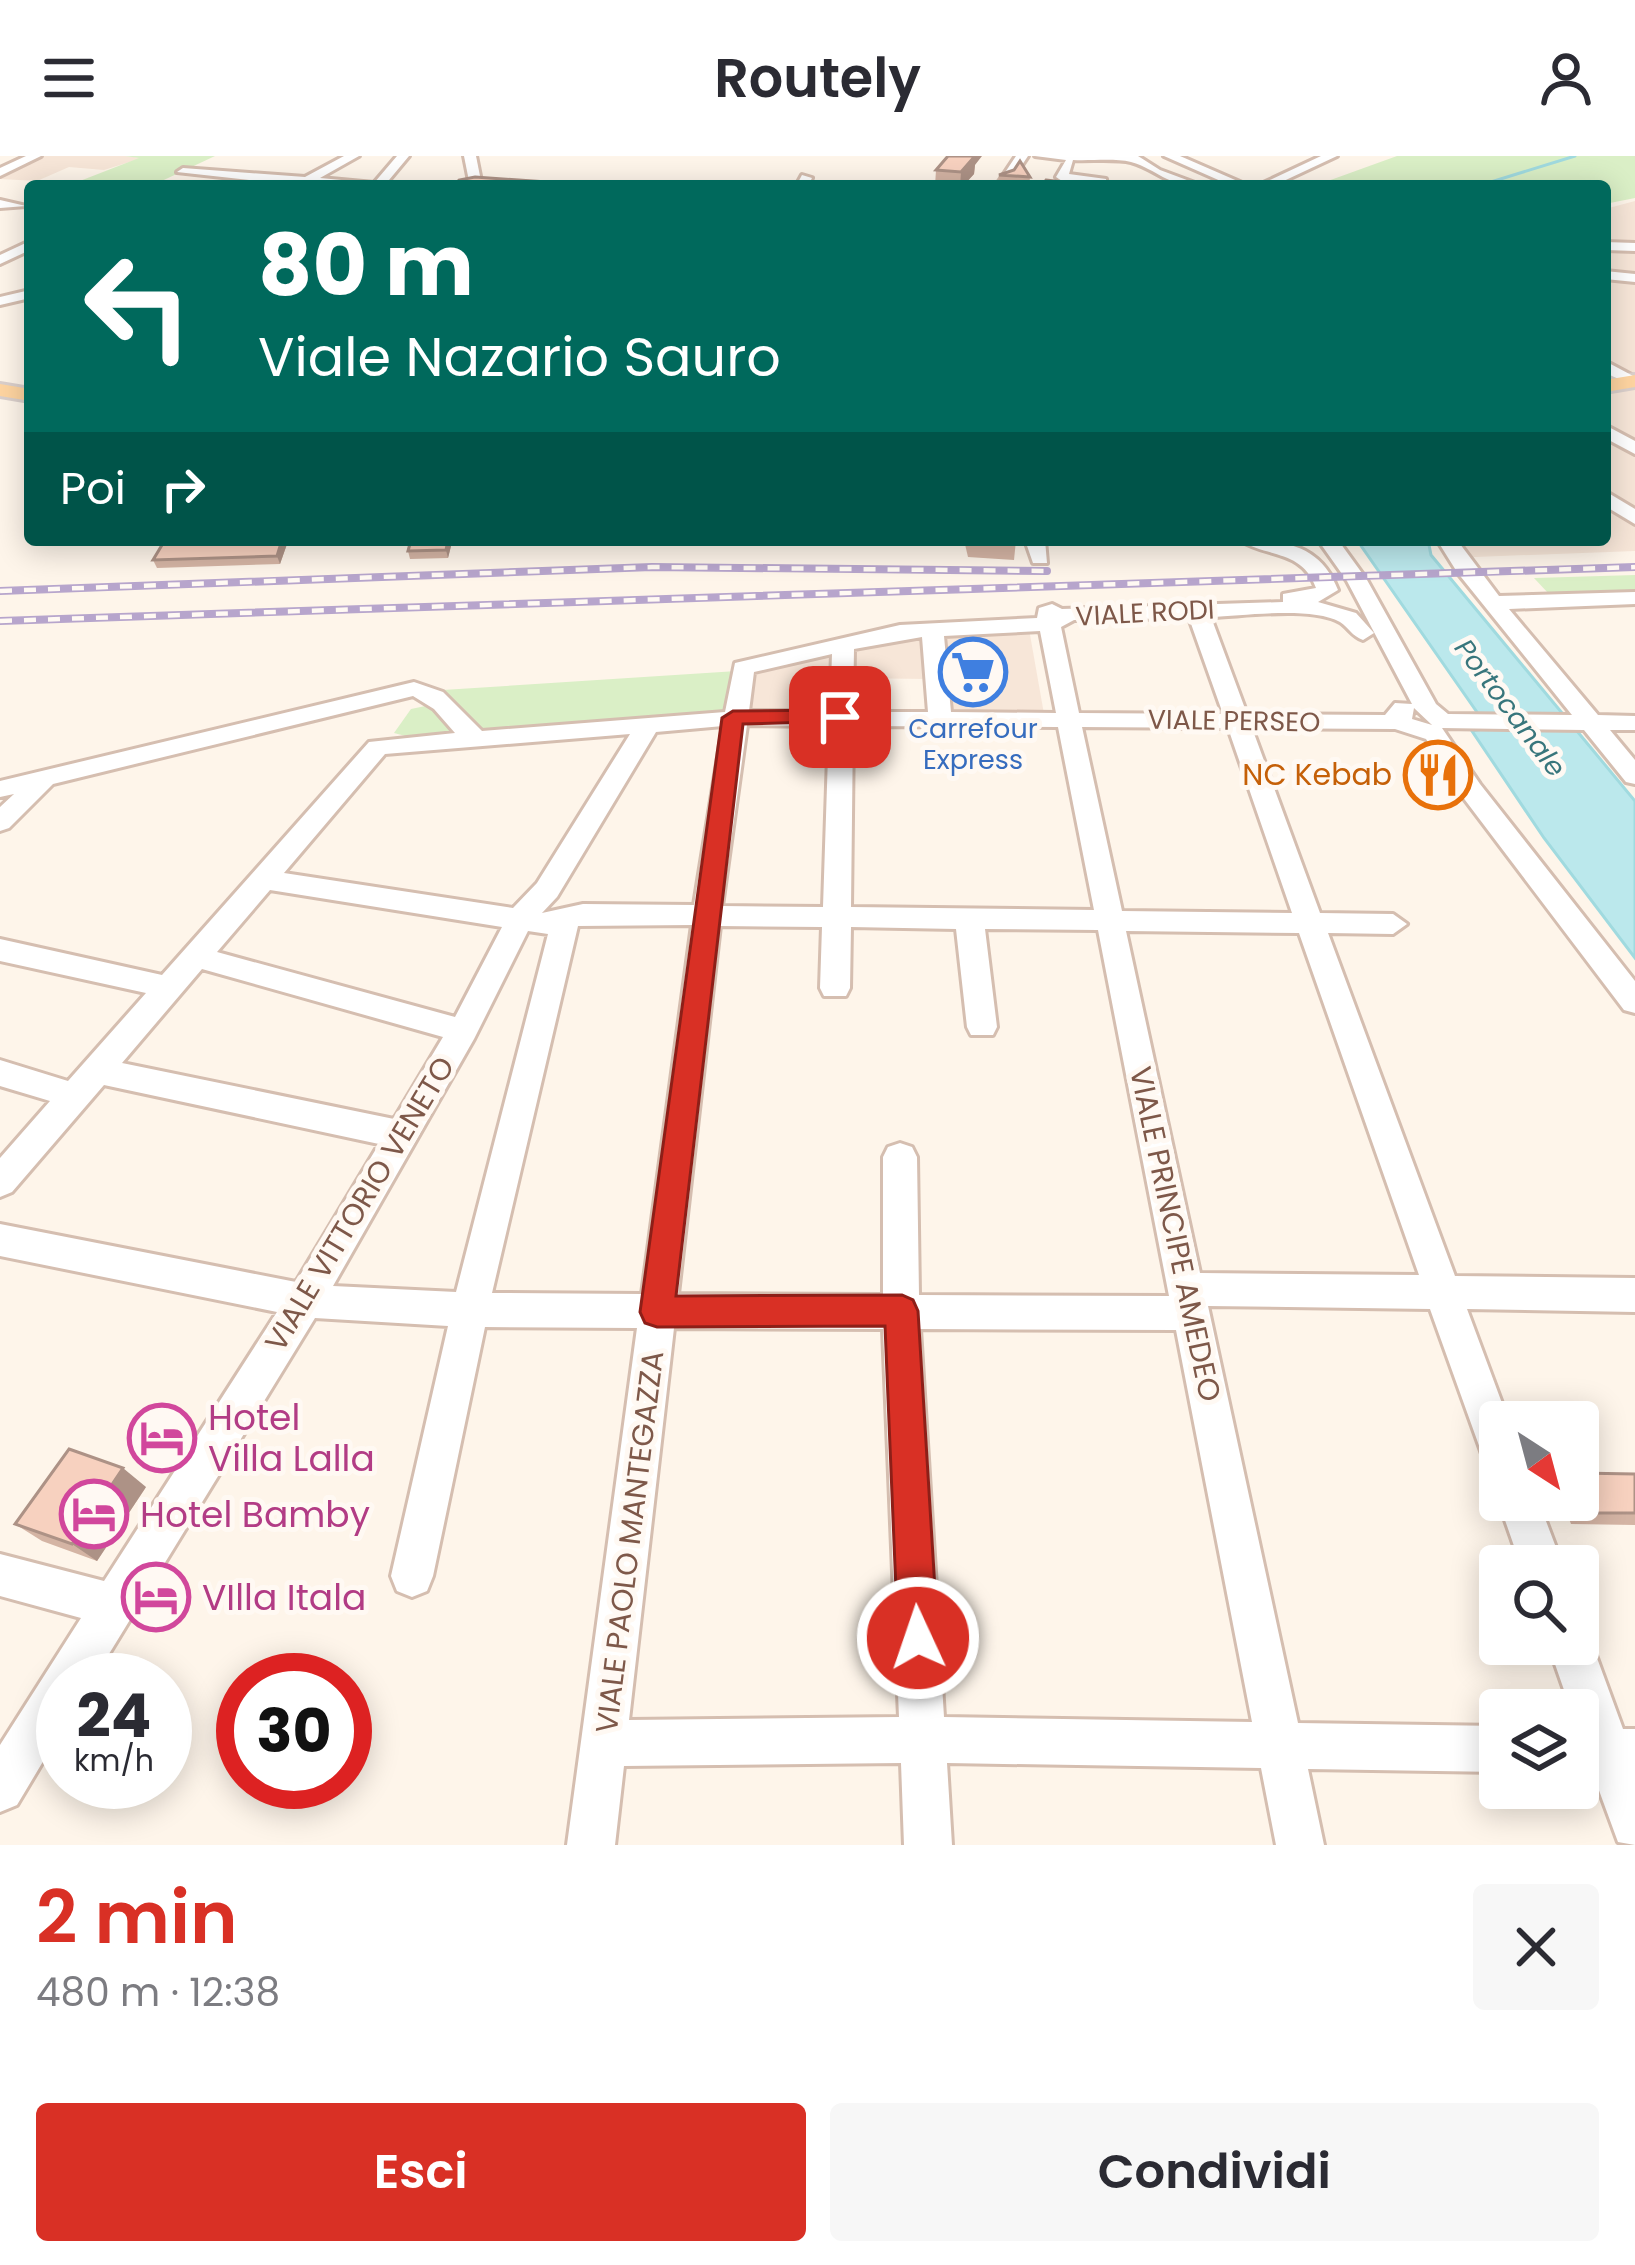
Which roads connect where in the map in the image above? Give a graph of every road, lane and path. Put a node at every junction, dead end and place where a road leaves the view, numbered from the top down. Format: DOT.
graph roads {
  1 [pos="35,156"];
  2 [pos="218,156"];
  3 [pos="352,156"];
  4 [pos="403,156"];
  5 [pos="1041,156"];
  6 [pos="1170,156"];
  7 [pos="1224,156"];
  8 [pos="1330,156"];
  9 [pos="1065,159"];
  10 [pos="276,162"];
  11 [pos="1195,167"];
  12 [pos="183,172"];
  13 [pos="4,178"];
  14 [pos="244,178"];
  15 [pos="169,179"];
  16 [pos="241,180"];
  17 [pos="263,180"];
  18 [pos="309,180"];
  19 [pos="381,180"];
  20 [pos="1086,180"];
  21 [pos="1179,180"];
  22 [pos="1228,180"];
  23 [pos="1276,180"];
  24 [pos="0,204"];
  25 [pos="20,206"];
  26 [pos="1284,546"];
  27 [pos="1299,546"];
  28 [pos="1317,546"];
  29 [pos="1332,546"];
  30 [pos="1451,546"];
  31 [pos="1353,580"];
  32 [pos="1635,599"];
  33 [pos="1313,602"];
  34 [pos="1493,603"];
  35 [pos="1197,609"];
  36 [pos="1049,624"];
  37 [pos="933,632"];
  38 [pos="1363,633"];
  39 [pos="843,647"];
  40 [pos="446,704"];
  41 [pos="840,717"];
  42 [pos="940,717"];
  43 [pos="733,718"];
  44 [pos="1421,718"];
  45 [pos="1068,719"];
  46 [pos="1234,721"];
  47 [pos="1582,722"];
  48 [pos="1635,723"];
  49 [pos="647,726"];
  50 [pos="464,737"];
  51 [pos="414,743"];
  52 [pos="1635,776"];
  53 [pos="45,778"];
  54 [pos="0,789"];
  55 [pos="0,822"];
  56 [pos="267,880"];
  57 [pos="707,915"];
  58 [pos="838,915"];
  59 [pos="969,916"];
  60 [pos="566,918"];
  61 [pos="1106,918"];
  62 [pos="520,919"];
  63 [pos="1307,922"];
  64 [pos="1393,924"];
  65 [pos="0,950"];
  66 [pos="198,957"];
  67 [pos="171,988"];
  68 [pos="835,988"];
  69 [pos="1635,1002"];
  70 [pos="982,1027"];
  71 [pos="463,1031"];
  72 [pos="99,1071"];
  73 [pos="0,1073"];
  74 [pos="75,1096"];
  75 [pos="403,1135"];
  76 [pos="900,1157"];
  77 [pos="0,1182"];
  78 [pos="0,1240"];
  79 [pos="1442,1292"];
  80 [pos="1635,1295"];
  81 [pos="305,1301"];
  82 [pos="1191,1301"];
  83 [pos="470,1310"];
  84 [pos="902,1311"];
  85 [pos="657,1312"];
  86 [pos="1482,1401"];
  87 [pos="0,1575"];
  88 [pos="412,1576"];
  89 [pos="113,1605"];
  90 [pos="83,1653"];
  91 [pos="1577,1665"];
  92 [pos="36,1730"];
  93 [pos="924,1740"];
  94 [pos="606,1743"];
  95 [pos="1279,1743"];
  96 [pos="1479,1748"];
  97 [pos="1608,1752"];
  98 [pos="0,1788"];
  99 [pos="1635,1825"];
  100 [pos="591,1845"];
  101 [pos="928,1845"];
  102 [pos="1300,1845"];
  1 -- 13 [label="street"];
  2 -- 12 [label="street"];
  3 -- 18 [label="street"];
  4 -- 19 [label="street"];
  5 -- 9 [label="street"];
  6 -- 11 [label="street"];
  7 -- 11 [label="street"];
  8 -- 23 [label="street"];
  9 -- 20 [label="street"];
  9 -- 21 [label="street"];
  10 -- 14 [label="street"];
  11 -- 22 [label="street"];
  12 -- 14 [label="street"];
  12 -- 15 [label="street"];
  14 -- 16 [label="street"];
  14 -- 17 [label="street"];
  24 -- 25 [label="street"];
  26 -- 33 [label="street"];
  27 -- 33 [label="street"];
  28 -- 31 [label="street"];
  29 -- 31 [label="street"];
  30 -- 34 [label="street"];
  31 -- 38 [label="street"];
  31 -- 44 [label="street"];
  32 -- 34 [label="street"];
  33 -- 35 [label="street, VIALE RODI"];
  33 -- 36 [label="street, VIALE RODI"];
  33 -- 38 [label="street"];
  34 -- 47 [label="street"];
  35 -- 36 [label="street, VIALE RODI"];
  35 -- 46 [label="street"];
  36 -- 37 [label="street"];
  36 -- 45 [label="street, VIALE PRINCIPE AMEDEO"];
  37 -- 39 [label="street"];
  37 -- 42 [label="street"];
  38 -- 44 [label="street"];
  39 -- 41 [label="street"];
  39 -- 43 [label="street, VIALE PAOLO MANTEGAZZA"];
  40 -- 50 [label="street"];
  40 -- 51 [label="street"];
  40 -- 53 [label="street"];
  41 -- 42 [label="street, VIALE PERSEO"];
  41 -- 43 [label="street, VIALE PERSEO"];
  41 -- 58 [label="street"];
  42 -- 45 [label="street, VIALE PERSEO"];
  43 -- 49 [label="street, VIALE PERSEO"];
  43 -- 57 [label="street, VIALE PAOLO MANTEGAZZA"];
  44 -- 46 [label="street, VIALE PERSEO"];
  44 -- 47 [label="street, VIALE PERSEO"];
  44 -- 69 [label="street"];
  45 -- 46 [label="street, VIALE PERSEO"];
  45 -- 61 [label="street, VIALE PRINCIPE AMEDEO"];
  46 -- 63 [label="street"];
  47 -- 48 [label="street, VIALE PERSEO"];
  47 -- 52 [label="street"];
  49 -- 50 [label="street, VIALE PERSEO"];
  49 -- 62 [label="street, VIALE VITTORIO VENETO"];
  50 -- 51 [label="street, VIALE PERSEO"];
  51 -- 56 [label="street, VIALE PERSEO"];
  53 -- 54 [label="street"];
  53 -- 55 [label="street"];
  56 -- 62 [label="street"];
  56 -- 66 [label="street"];
  57 -- 58 [label="street"];
  57 -- 60 [label="street"];
  57 -- 85 [label="street, VIALE PAOLO MANTEGAZZA"];
  58 -- 59 [label="street"];
  58 -- 68 [label="street"];
  59 -- 61 [label="street"];
  59 -- 70 [label="street"];
  60 -- 62 [label="street"];
  60 -- 83 [label="street"];
  61 -- 63 [label="street"];
  61 -- 82 [label="street, VIALE PRINCIPE AMEDEO"];
  62 -- 71 [label="street, VIALE VITTORIO VENETO"];
  63 -- 64 [label="street"];
  63 -- 79 [label="street"];
  65 -- 67 [label="street"];
  66 -- 67 [label="street"];
  66 -- 71 [label="street"];
  67 -- 72 [label="street"];
  71 -- 75 [label="street, VIALE VITTORIO VENETO"];
  72 -- 74 [label="street"];
  72 -- 75 [label="street"];
  73 -- 74 [label="street"];
  74 -- 77 [label="street"];
  75 -- 81 [label="street, VIALE VITTORIO VENETO"];
  76 -- 84 [label="street"];
  78 -- 81 [label="street"];
  79 -- 80 [label="street"];
  79 -- 82 [label="street"];
  79 -- 86 [label="street"];
  81 -- 83 [label="street"];
  81 -- 89 [label="street, VIALE VITTORIO VENETO"];
  82 -- 84 [label="street"];
  82 -- 95 [label="street, VIALE PRINCIPE AMEDEO"];
  83 -- 85 [label="street"];
  83 -- 88 [label="street"];
  84 -- 85 [label="street"];
  84 -- 93 [label="street"];
  85 -- 94 [label="street, VIALE PAOLO MANTEGAZZA"];
  87 -- 89 [label="street"];
  89 -- 90 [label="street, VIALE VITTORIO VENETO"];
  91 -- 97 [label="street"];
  92 -- 98 [label="street, VIALE VITTORIO VENETO"];
  93 -- 94 [label="street"];
  93 -- 95 [label="street"];
  93 -- 101 [label="street"];
  94 -- 100 [label="street, VIALE PAOLO MANTEGAZZA"];
  95 -- 96 [label="street"];
  95 -- 102 [label="street, VIALE PRINCIPE AMEDEO"];
  97 -- 99 [label="street"];
}
